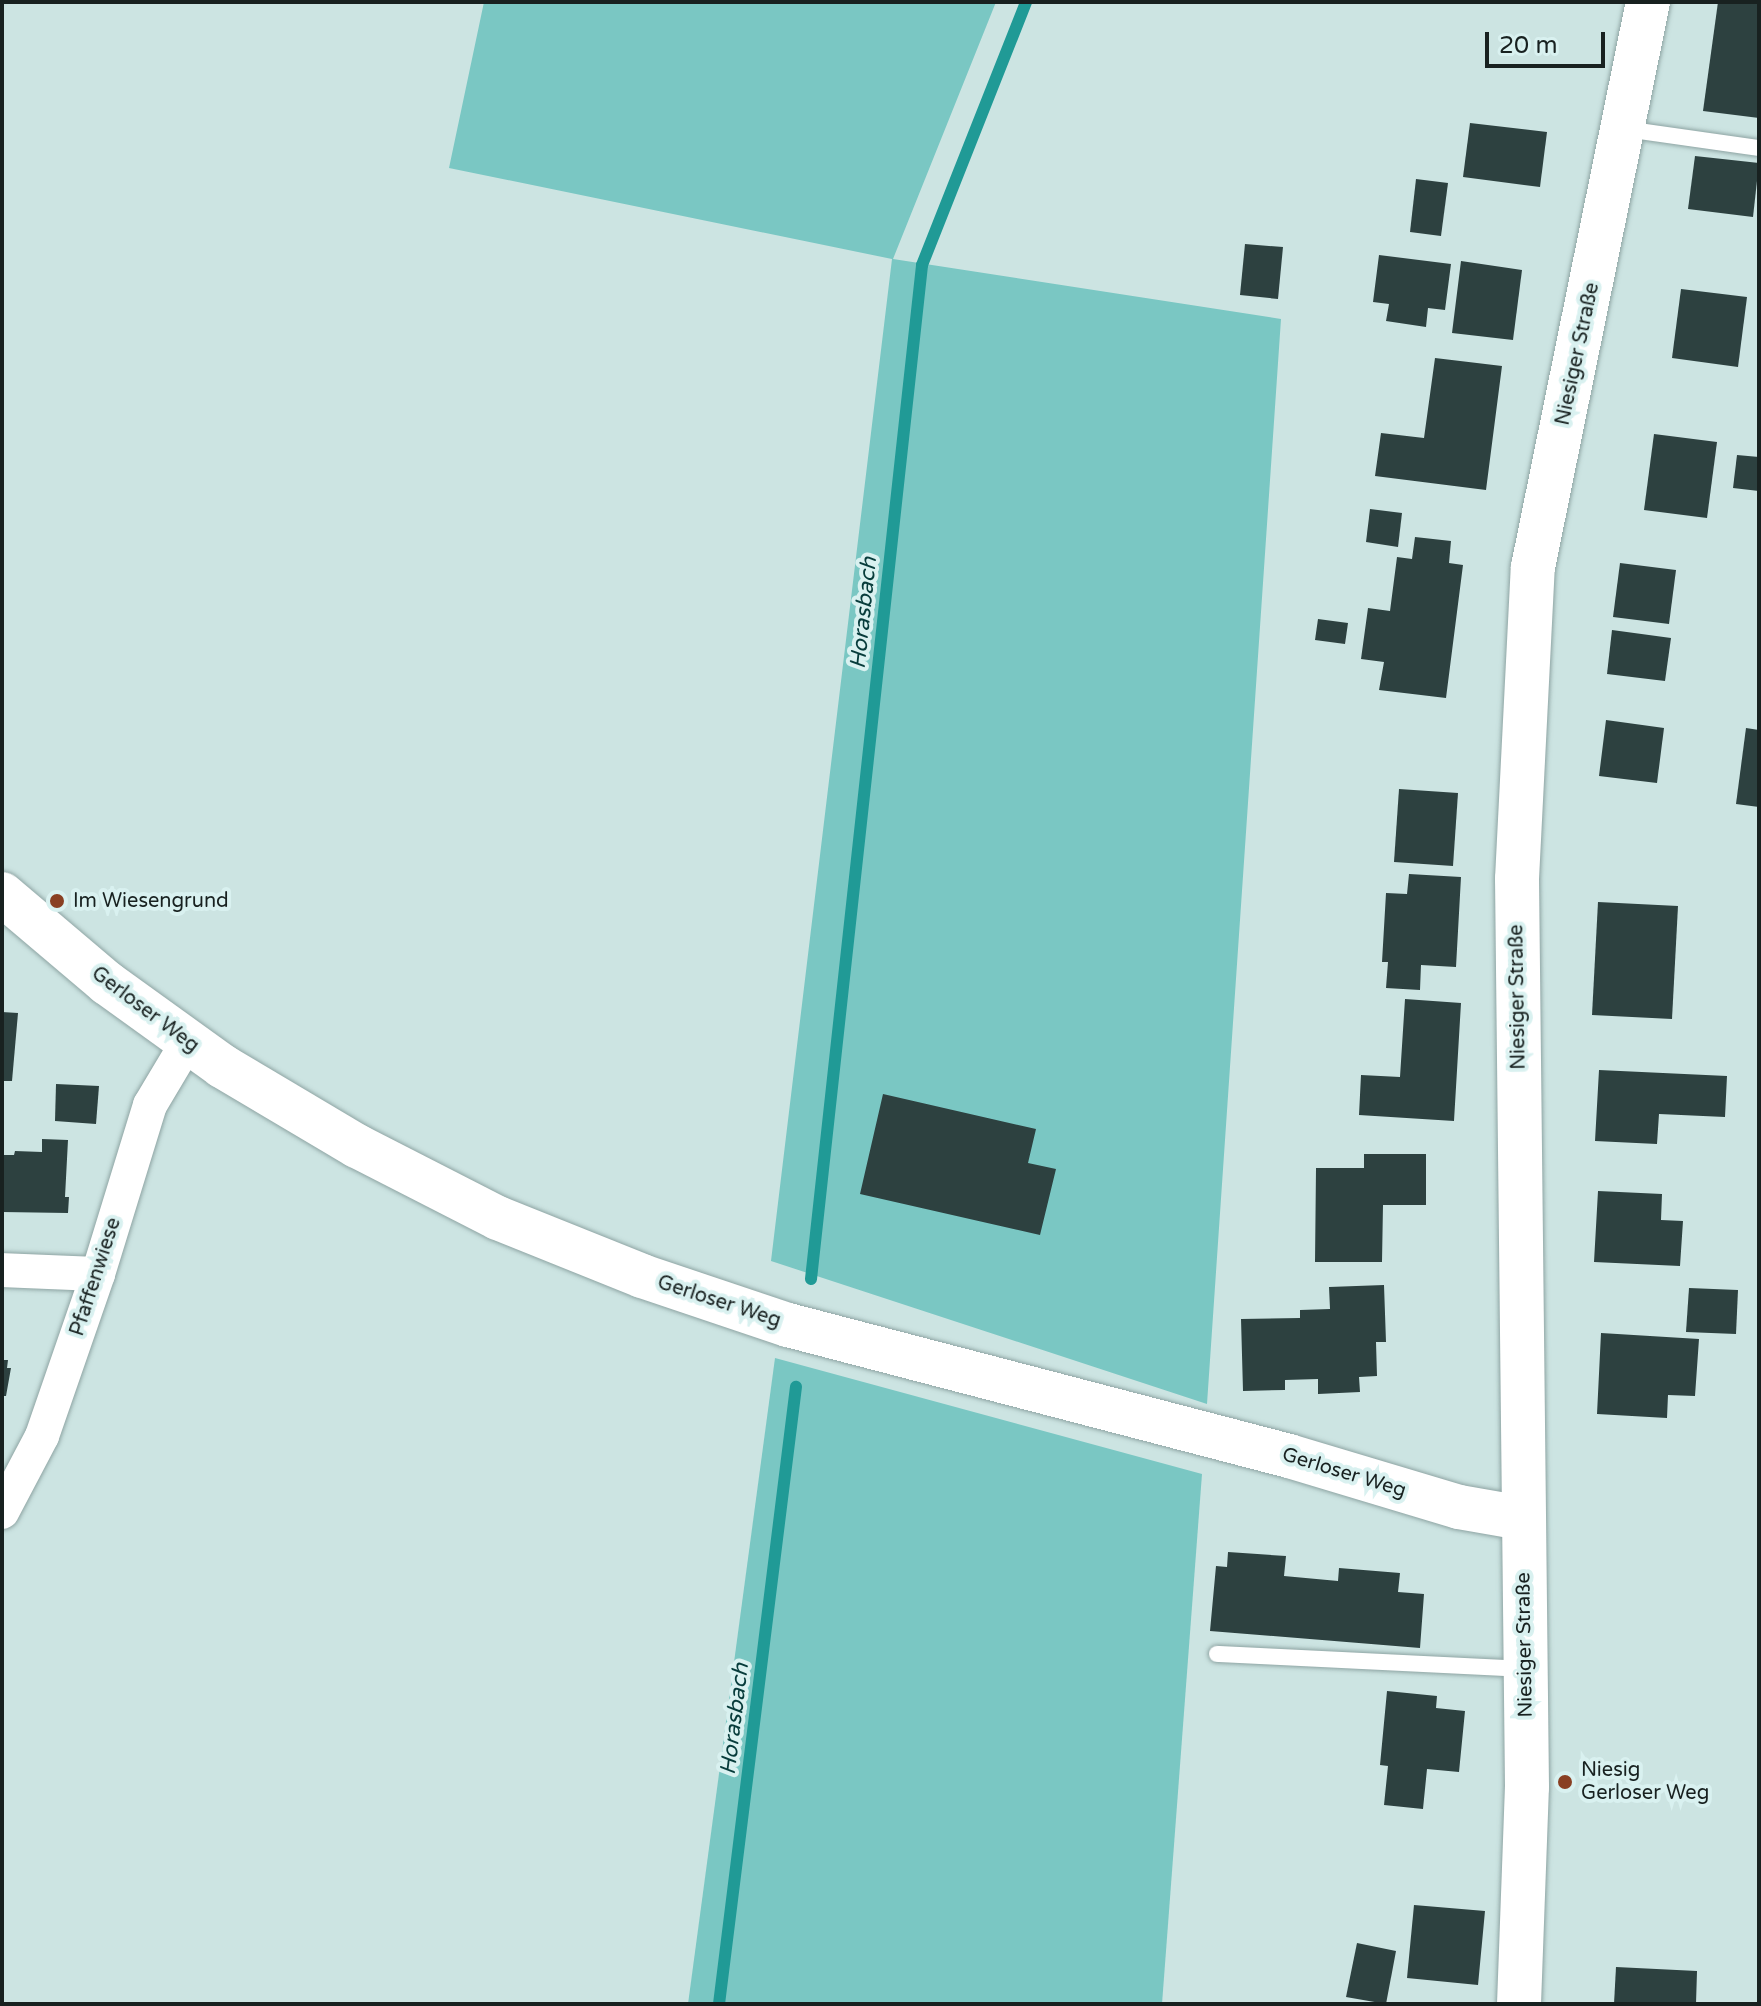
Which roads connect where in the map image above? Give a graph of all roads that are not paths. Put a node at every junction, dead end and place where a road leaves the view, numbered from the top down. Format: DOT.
graph roads {
  1 [pos="1648,2"];
  2 [pos="1625,129"];
  3 [pos="1759,148"];
  4 [pos="2,894"];
  5 [pos="187,1043"];
  6 [pos="2,1270"];
  7 [pos="98,1274"];
  8 [pos="2,1512"];
  9 [pos="1522,1518"];
  10 [pos="1217,1654"];
  11 [pos="1525,1669"];
  12 [pos="1519,2004"];
  1 -- 2 [label="main road, Niesiger Straße"];
  2 -- 3 [label="lane"];
  2 -- 9 [label="main road, Niesiger Straße"];
  4 -- 5 [label="main road, Gerloser Weg"];
  5 -- 7 [label="street, Pfaffenwiese"];
  5 -- 9 [label="main road, Gerloser Weg"];
  6 -- 7 [label="street"];
  7 -- 8 [label="street, Pfaffenwiese"];
  9 -- 11 [label="main road, Niesiger Straße"];
  10 -- 11 [label="lane"];
  11 -- 12 [label="main road, Niesiger Straße"];
}
